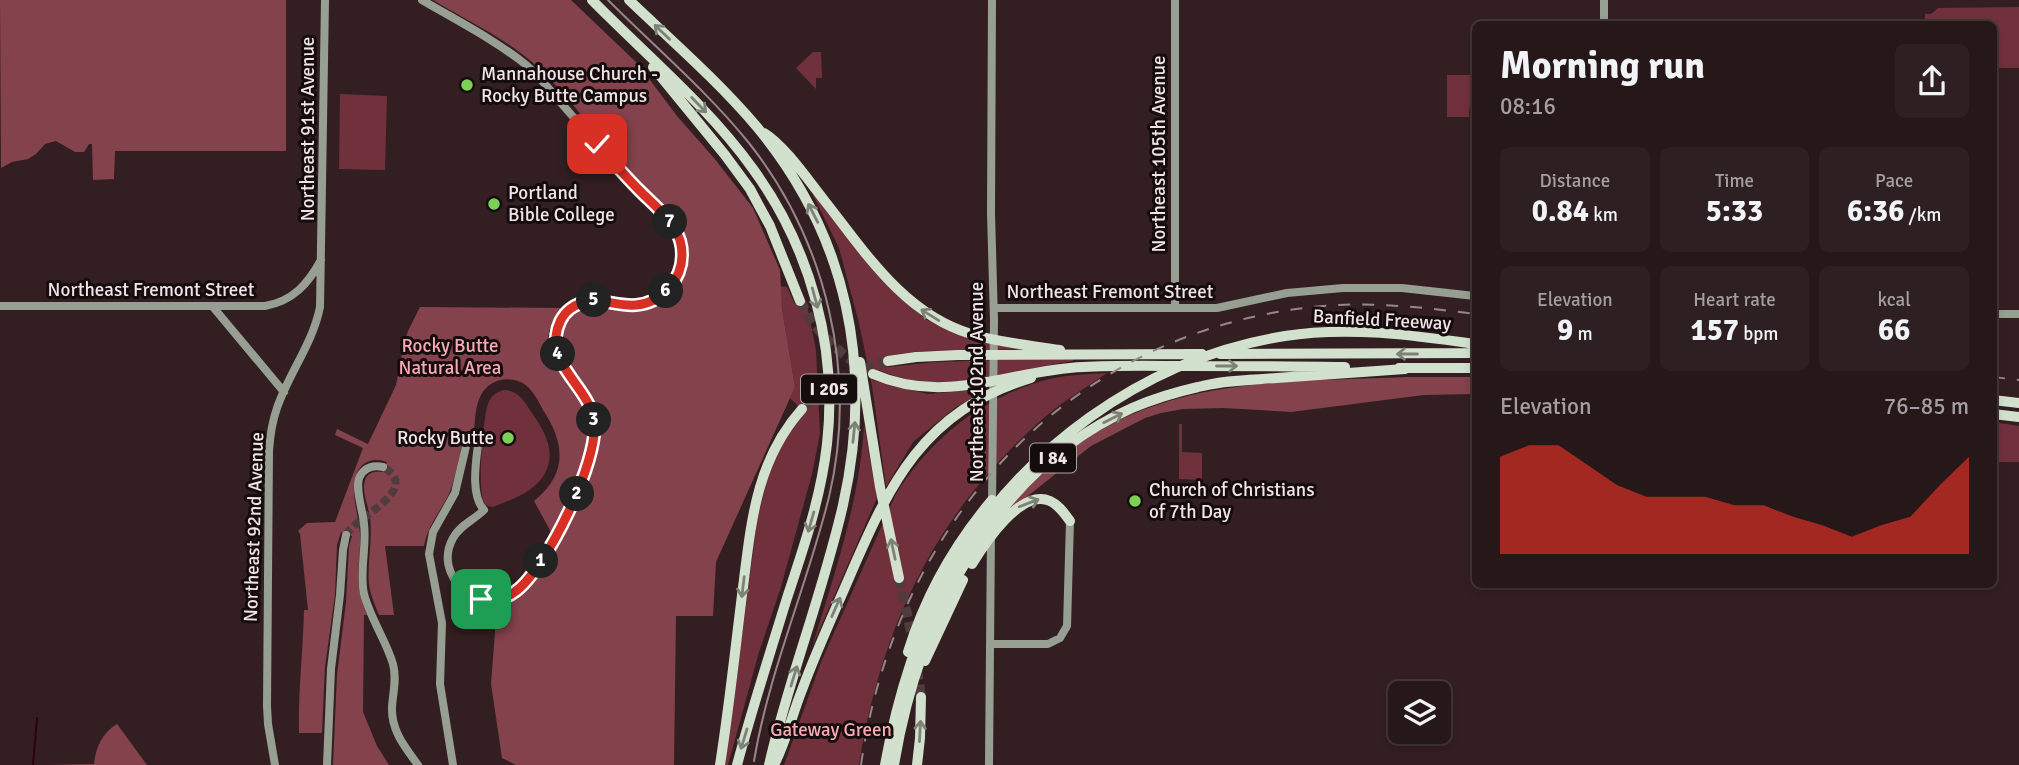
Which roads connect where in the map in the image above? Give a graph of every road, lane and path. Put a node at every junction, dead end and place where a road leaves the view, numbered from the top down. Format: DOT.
graph roads {
  1 [pos="325,0"];
  2 [pos="422,0"];
  3 [pos="592,0"];
  4 [pos="629,0"];
  5 [pos="992,0"];
  6 [pos="1175,0"];
  7 [pos="1604,0"];
  8 [pos="1604,21"];
  9 [pos="650,58"];
  10 [pos="757,128"];
  11 [pos="323,257"];
  12 [pos="1472,296"];
  13 [pos="800,301"];
  14 [pos="0,306"];
  15 [pos="213,307"];
  16 [pos="1175,308"];
  17 [pos="994,309"];
  18 [pos="1997,314"];
  19 [pos="2019,314"];
  20 [pos="1472,344"];
  21 [pos="854,348"];
  22 [pos="1472,353"];
  23 [pos="1088,354"];
  24 [pos="888,361"];
  25 [pos="1061,369"];
  26 [pos="1405,369"];
  27 [pos="1472,369"];
  28 [pos="873,374"];
  29 [pos="284,392"];
  30 [pos="1997,400"];
  31 [pos="2019,403"];
  32 [pos="802,410"];
  33 [pos="1997,415"];
  34 [pos="2019,418"];
  35 [pos="478,446"];
  36 [pos="465,453"];
  37 [pos="383,467"];
  38 [pos="992,500"];
  39 [pos="1070,521"];
  40 [pos="346,535"];
  41 [pos="900,578"];
  42 [pos="989,644"];
  43 [pos="914,680"];
  44 [pos="920,697"];
  45 [pos="891,732"];
  46 [pos="275,765"];
  47 [pos="327,765"];
  48 [pos="418,765"];
  49 [pos="453,765"];
  50 [pos="720,765"];
  51 [pos="737,765"];
  52 [pos="771,765"];
  53 [pos="885,765"];
  54 [pos="894,765"];
  55 [pos="917,765"];
  56 [pos="989,765"];
  1 -- 11 [label="street, Northeast 91st Avenue"];
  2 -- 35 [label="street"];
  3 -- 9 [label="highway, I 205"];
  10 -- 4 [label="highway, I 205, one-way"];
  5 -- 17 [label="street, Northeast 102nd Avenue"];
  6 -- 16 [label="street, Northeast 105th Avenue"];
  7 -- 8 [label="street"];
  9 -- 13 [label="highway"];
  9 -- 51 [label="highway, I 205, one-way"];
  21 -- 10 [label="highway, I 205, one-way"];
  23 -- 10 [label="highway, one-way"];
  11 -- 15 [label="street, Northeast Fremont Street"];
  11 -- 29 [label="street, Northeast 92nd Avenue"];
  12 -- 16 [label="street, Northeast Fremont Street"];
  14 -- 15 [label="street, Northeast Fremont Street"];
  15 -- 29 [label="street"];
  16 -- 17 [label="street, Northeast Fremont Street"];
  17 -- 38 [label="street, Northeast 102nd Avenue"];
  18 -- 19 [label="street"];
  20 -- 45 [label="highway, Banfield Freeway / I 84"];
  41 -- 21 [label="highway, one-way"];
  52 -- 21 [label="highway, I 205, one-way"];
  22 -- 23 [label="highway, one-way"];
  23 -- 24 [label="highway"];
  25 -- 26 [label="highway, one-way"];
  25 -- 28 [label="highway"];
  52 -- 25 [label="highway, one-way"];
  26 -- 27 [label="highway, I 84"];
  43 -- 26 [label="highway, I 84, one-way"];
  29 -- 46 [label="street, Northeast 92nd Avenue"];
  30 -- 31 [label="highway"];
  32 -- 50 [label="highway, one-way"];
  33 -- 34 [label="highway"];
  35 -- 36 [label="street"];
  35 -- 36 [label="street"];
  36 -- 49 [label="street"];
  37 -- 48 [label="street"];
  38 -- 42 [label="street, Northeast 102nd Avenue"];
  38 -- 45 [label="highway"];
  39 -- 42 [label="street"];
  43 -- 39 [label="highway, one-way"];
  40 -- 47 [label="street"];
  42 -- 56 [label="street, Northeast 102nd Avenue"];
  43 -- 54 [label="highway, I 84"];
  55 -- 44 [label="highway, one-way"];
  45 -- 53 [label="highway, Banfield Freeway / I 84"];
}
